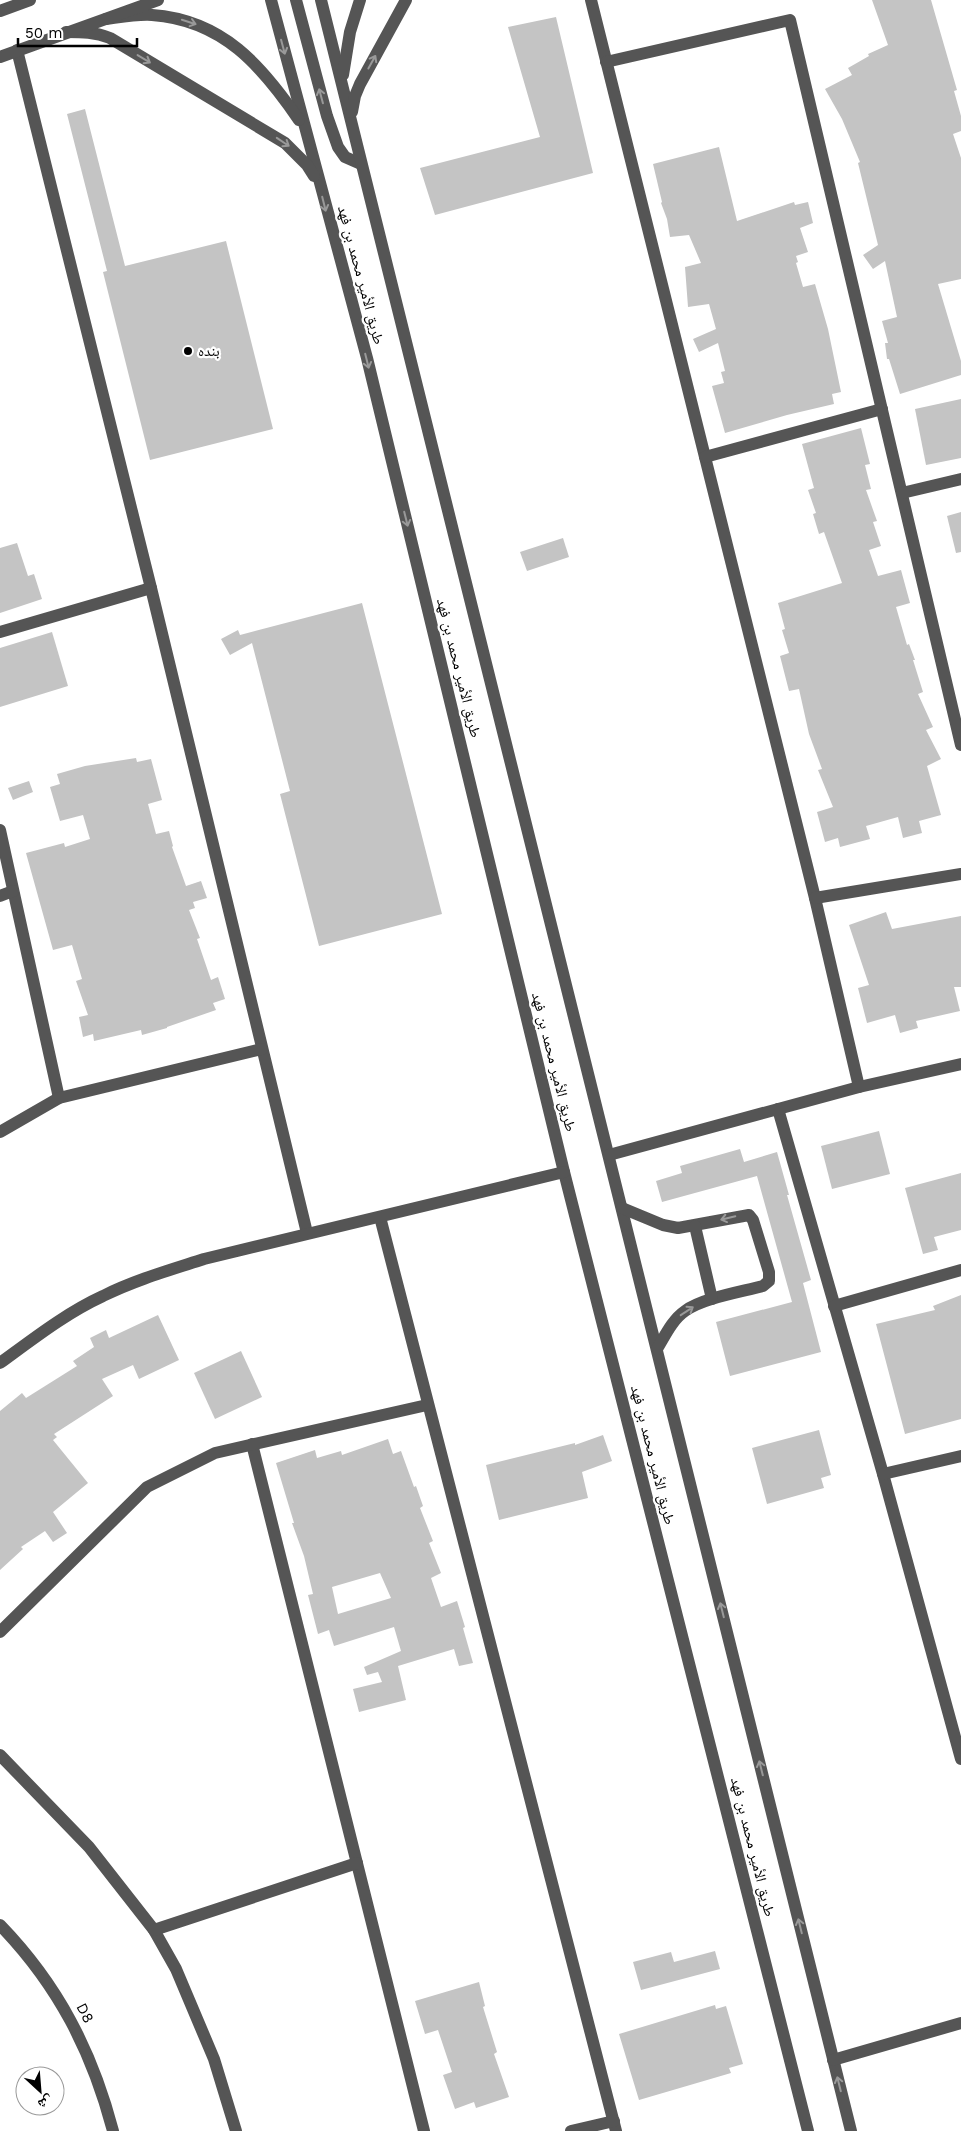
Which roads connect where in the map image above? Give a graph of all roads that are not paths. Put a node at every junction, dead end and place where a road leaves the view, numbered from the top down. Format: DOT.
graph roads {
  1 [pos="30,0"];
  2 [pos="158,0"];
  3 [pos="271,0"];
  4 [pos="296,0"];
  5 [pos="321,0"];
  6 [pos="360,0"];
  7 [pos="406,0"];
  8 [pos="590,0"];
  9 [pos="4,6"];
  10 [pos="106,19"];
  11 [pos="66,32"];
  12 [pos="17,50"];
  13 [pos="0,56"];
  14 [pos="606,62"];
  15 [pos="342,80"];
  16 [pos="352,124"];
  17 [pos="304,128"];
  18 [pos="361,164"];
  19 [pos="319,184"];
  20 [pos="882,409"];
  21 [pos="705,457"];
  22 [pos="961,479"];
  23 [pos="902,493"];
  24 [pos="151,588"];
  25 [pos="0,632"];
  26 [pos="961,745"];
  27 [pos="0,830"];
  28 [pos="961,874"];
  29 [pos="13,892"];
  30 [pos="0,896"];
  31 [pos="815,898"];
  32 [pos="262,1049"];
  33 [pos="961,1064"];
  34 [pos="859,1088"];
  35 [pos="59,1098"];
  36 [pos="778,1109"];
  37 [pos="0,1132"];
  38 [pos="609,1155"];
  39 [pos="564,1172"];
  40 [pos="622,1208"];
  41 [pos="380,1217"];
  42 [pos="695,1226"];
  43 [pos="307,1233"];
  44 [pos="961,1270"];
  45 [pos="712,1299"];
  46 [pos="834,1306"];
  47 [pos="657,1349"];
  48 [pos="0,1363"];
  49 [pos="427,1405"];
  50 [pos="252,1444"];
  51 [pos="961,1456"];
  52 [pos="884,1474"];
  53 [pos="0,1632"];
  54 [pos="0,1755"];
  55 [pos="961,1759"];
  56 [pos="357,1863"];
  57 [pos="0,1925"];
  58 [pos="154,1930"];
  59 [pos="961,2023"];
  60 [pos="833,2060"];
  61 [pos="615,2126"];
  62 [pos="113,2131"];
  63 [pos="236,2131"];
  64 [pos="424,2131"];
  65 [pos="571,2131"];
  66 [pos="808,2131"];
  67 [pos="850,2131"];
  1 -- 9 [label="street"];
  2 -- 10 [label="street"];
  3 -- 17 [label="street, طريق الأمير محمد بن فهد, one-way"];
  18 -- 4 [label="street, one-way"];
  5 -- 15 [label="street, طريق الأمير محمد بن فهد"];
  6 -- 15 [label="street"];
  16 -- 7 [label="street, one-way"];
  8 -- 14 [label="street"];
  10 -- 11 [label="street"];
  10 -- 17 [label="street, one-way"];
  11 -- 12 [label="street"];
  11 -- 19 [label="street, one-way"];
  12 -- 13 [label="street"];
  12 -- 24 [label="street"];
  14 -- 20 [label="street"];
  14 -- 21 [label="street"];
  15 -- 16 [label="street, طريق الأمير محمد بن فهد"];
  16 -- 18 [label="street, طريق الأمير محمد بن فهد"];
  17 -- 19 [label="street, طريق الأمير محمد بن فهد"];
  18 -- 38 [label="street, طريق الأمير محمد بن فهد"];
  19 -- 39 [label="street, طريق الأمير محمد بن فهد, one-way"];
  20 -- 21 [label="street"];
  20 -- 23 [label="street"];
  21 -- 31 [label="street"];
  22 -- 23 [label="street"];
  23 -- 26 [label="street"];
  24 -- 25 [label="street"];
  24 -- 32 [label="street"];
  27 -- 29 [label="street"];
  28 -- 31 [label="street"];
  29 -- 30 [label="street"];
  29 -- 35 [label="street"];
  31 -- 34 [label="street"];
  32 -- 35 [label="street"];
  32 -- 43 [label="street"];
  33 -- 34 [label="street"];
  34 -- 36 [label="street"];
  35 -- 37 [label="street"];
  36 -- 38 [label="street"];
  36 -- 46 [label="street"];
  38 -- 40 [label="street, طريق الأمير محمد بن فهد"];
  39 -- 41 [label="street"];
  39 -- 66 [label="street, طريق الأمير محمد بن فهد"];
  40 -- 42 [label="street"];
  40 -- 47 [label="street, طريق الأمير محمد بن فهد"];
  41 -- 43 [label="street"];
  41 -- 49 [label="street"];
  42 -- 45 [label="street"];
  45 -- 42 [label="street, one-way"];
  43 -- 48 [label="street"];
  44 -- 46 [label="street"];
  47 -- 45 [label="street, one-way"];
  46 -- 52 [label="street"];
  60 -- 47 [label="street, طريق الأمير محمد بن فهد, one-way"];
  49 -- 50 [label="street"];
  49 -- 61 [label="street"];
  50 -- 53 [label="street"];
  50 -- 56 [label="street"];
  51 -- 52 [label="street"];
  52 -- 55 [label="street"];
  54 -- 58 [label="street"];
  56 -- 58 [label="street"];
  56 -- 64 [label="street"];
  57 -- 62 [label="street, D8"];
  58 -- 63 [label="street"];
  59 -- 60 [label="street"];
  67 -- 60 [label="street, طريق الأمير محمد بن فهد, one-way"];
  61 -- 65 [label="street"];
}
